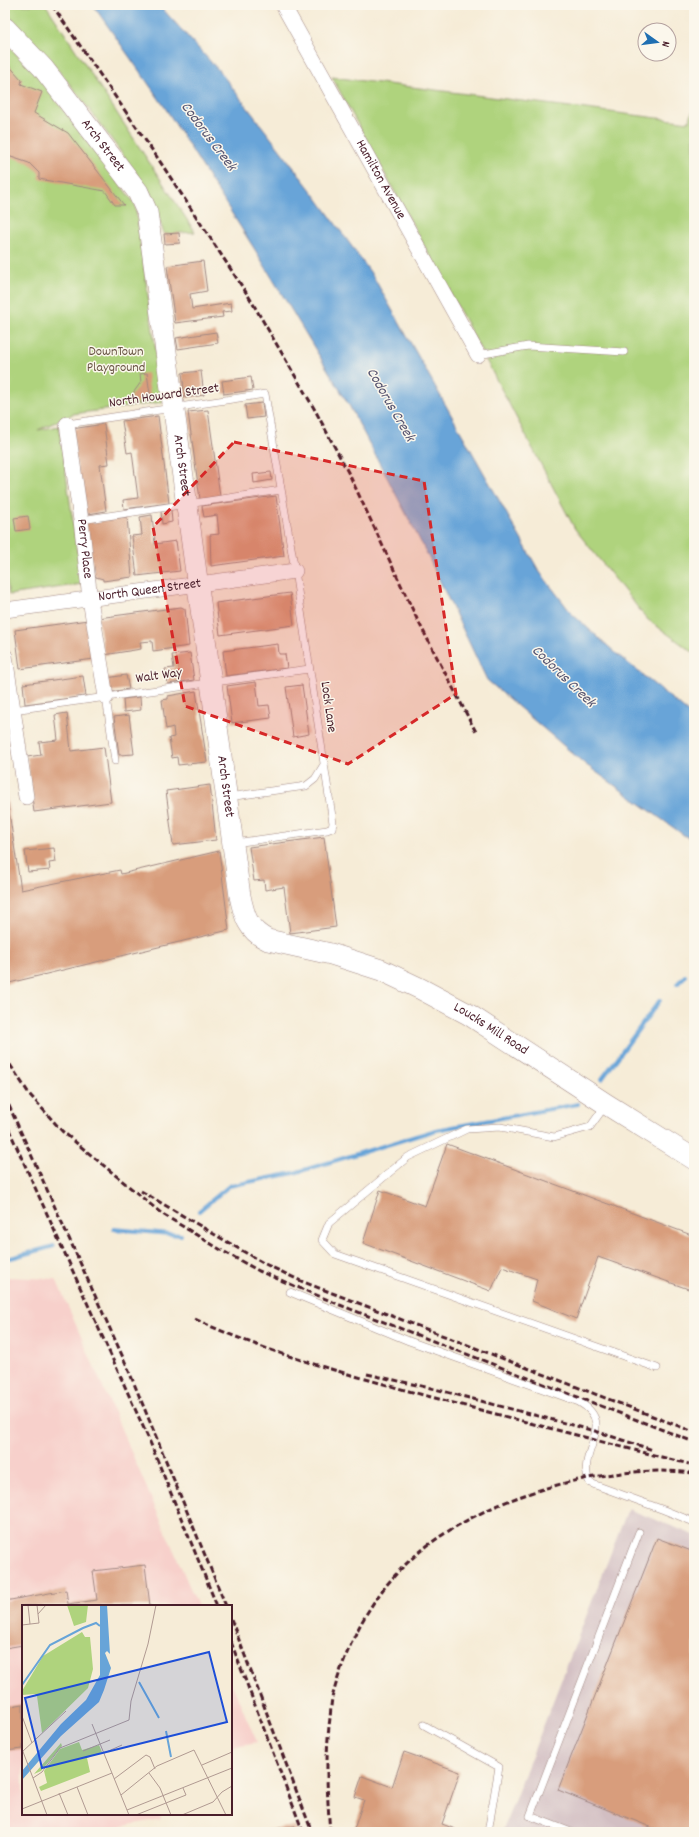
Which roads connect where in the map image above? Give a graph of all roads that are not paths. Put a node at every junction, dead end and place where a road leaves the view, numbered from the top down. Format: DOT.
graph roads {
  1 [pos="283,5"];
  2 [pos="5,28"];
  3 [pos="624,352"];
  4 [pos="478,355"];
  5 [pos="266,394"];
  6 [pos="175,407"];
  7 [pos="66,424"];
  8 [pos="280,490"];
  9 [pos="186,505"];
  10 [pos="81,520"];
  11 [pos="295,571"];
  12 [pos="197,585"];
  13 [pos="90,599"];
  14 [pos="5,610"];
  15 [pos="5,656"];
  16 [pos="309,669"];
  17 [pos="210,682"];
  18 [pos="106,697"];
  19 [pos="13,710"];
  20 [pos="115,761"];
  21 [pos="323,766"];
  22 [pos="26,798"];
  23 [pos="226,798"];
  24 [pos="232,844"];
  25 [pos="268,940"];
  26 [pos="606,1104"];
  27 [pos="694,1159"];
  28 [pos="290,1292"];
  29 [pos="657,1368"];
  30 [pos="694,1522"];
  31 [pos="639,1532"];
  32 [pos="424,1725"];
  33 [pos="488,1832"];
  34 [pos="572,1832"];
  1 -- 4 [label="street, Hamilton Avenue"];
  2 -- 6 [label="street, Arch Street"];
  3 -- 4 [label="lane"];
  5 -- 6 [label="lane, North Howard Street"];
  5 -- 8 [label="lane, Lock Lane"];
  6 -- 7 [label="lane, North Howard Street"];
  6 -- 9 [label="street, Arch Street"];
  7 -- 10 [label="street, Perry Place"];
  8 -- 9 [label="lane"];
  8 -- 11 [label="lane, Lock Lane"];
  9 -- 10 [label="lane"];
  9 -- 12 [label="street, Arch Street"];
  10 -- 13 [label="street, Perry Place"];
  11 -- 12 [label="street, North Queen Street"];
  11 -- 16 [label="lane, Lock Lane"];
  12 -- 13 [label="street, North Queen Street"];
  12 -- 17 [label="street, Arch Street"];
  13 -- 14 [label="street, North Queen Street"];
  13 -- 18 [label="street, Perry Place"];
  15 -- 19 [label="street"];
  16 -- 17 [label="lane, Walt Way"];
  16 -- 21 [label="lane, Lock Lane"];
  17 -- 18 [label="lane, Walt Way"];
  17 -- 23 [label="street, Arch Street"];
  18 -- 19 [label="lane, Walt Way"];
  18 -- 20 [label="lane"];
  19 -- 22 [label="street"];
  21 -- 23 [label="lane"];
  21 -- 24 [label="lane, Lock Lane"];
  23 -- 24 [label="street, Arch Street"];
  24 -- 25 [label="street, Arch Street"];
  25 -- 26 [label="street, Loucks Mill Road"];
  26 -- 27 [label="street, Loucks Mill Road"];
  26 -- 29 [label="lane"];
  28 -- 30 [label="lane"];
  31 -- 34 [label="lane"];
  32 -- 33 [label="lane"];
}
